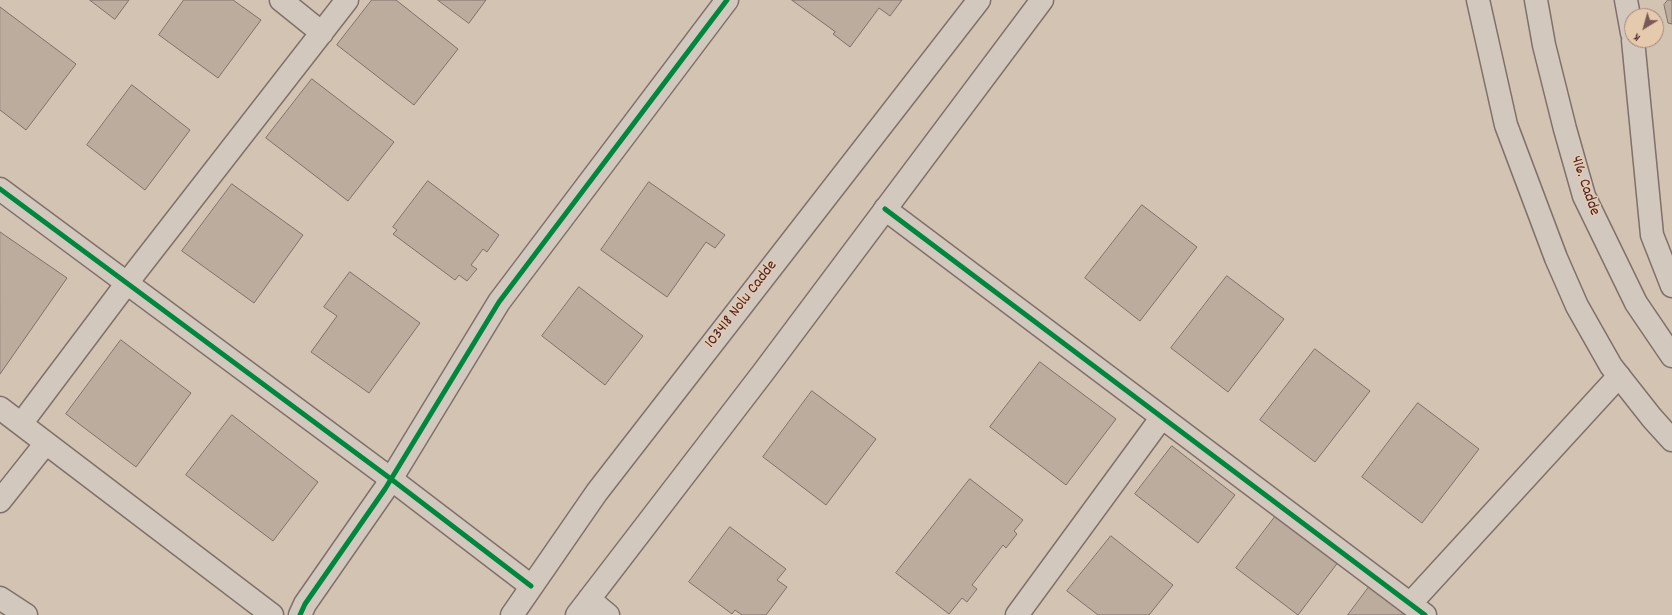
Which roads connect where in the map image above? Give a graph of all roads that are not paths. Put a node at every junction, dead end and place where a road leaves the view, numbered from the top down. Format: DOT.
graph roads {
  1 [pos="281,0"];
  2 [pos="347,0"];
  3 [pos="727,0"];
  4 [pos="979,0"];
  5 [pos="1042,0"];
  6 [pos="1478,0"];
  7 [pos="1536,0"];
  8 [pos="322,33"];
  9 [pos="1634,48"];
  10 [pos="0,189"];
  11 [pos="885,209"];
  12 [pos="127,283"];
  13 [pos="1672,286"];
  14 [pos="1672,356"];
  15 [pos="1619,376"];
  16 [pos="0,408"];
  17 [pos="1162,417"];
  18 [pos="21,424"];
  19 [pos="1672,440"];
  20 [pos="46,443"];
  21 [pos="392,479"];
  22 [pos="0,501"];
  23 [pos="531,586"];
  24 [pos="0,598"];
  25 [pos="583,607"];
  26 [pos="1417,610"];
  27 [pos="26,615"];
  28 [pos="272,615"];
  29 [pos="300,615"];
  30 [pos="512,615"];
  31 [pos="608,615"];
  32 [pos="1017,615"];
  1 -- 8 [label="street"];
  2 -- 8 [label="street"];
  3 -- 21 [label="street"];
  4 -- 23 [label="street, 103418 Nolu Cadde"];
  5 -- 11 [label="street"];
  6 -- 15 [label="street"];
  7 -- 14 [label="street, 416. Cadde"];
  8 -- 12 [label="street"];
  9 -- 13 [label="street"];
  10 -- 12 [label="street"];
  11 -- 17 [label="street"];
  11 -- 25 [label="street"];
  12 -- 18 [label="street"];
  12 -- 21 [label="street"];
  15 -- 19 [label="street"];
  15 -- 26 [label="street"];
  16 -- 18 [label="street"];
  17 -- 26 [label="street"];
  17 -- 32 [label="street"];
  18 -- 20 [label="street"];
  20 -- 22 [label="street"];
  20 -- 28 [label="street"];
  21 -- 23 [label="street"];
  21 -- 29 [label="street"];
  23 -- 30 [label="street, 103418 Nolu Cadde"];
  24 -- 27 [label="street"];
  25 -- 31 [label="street"];
}
